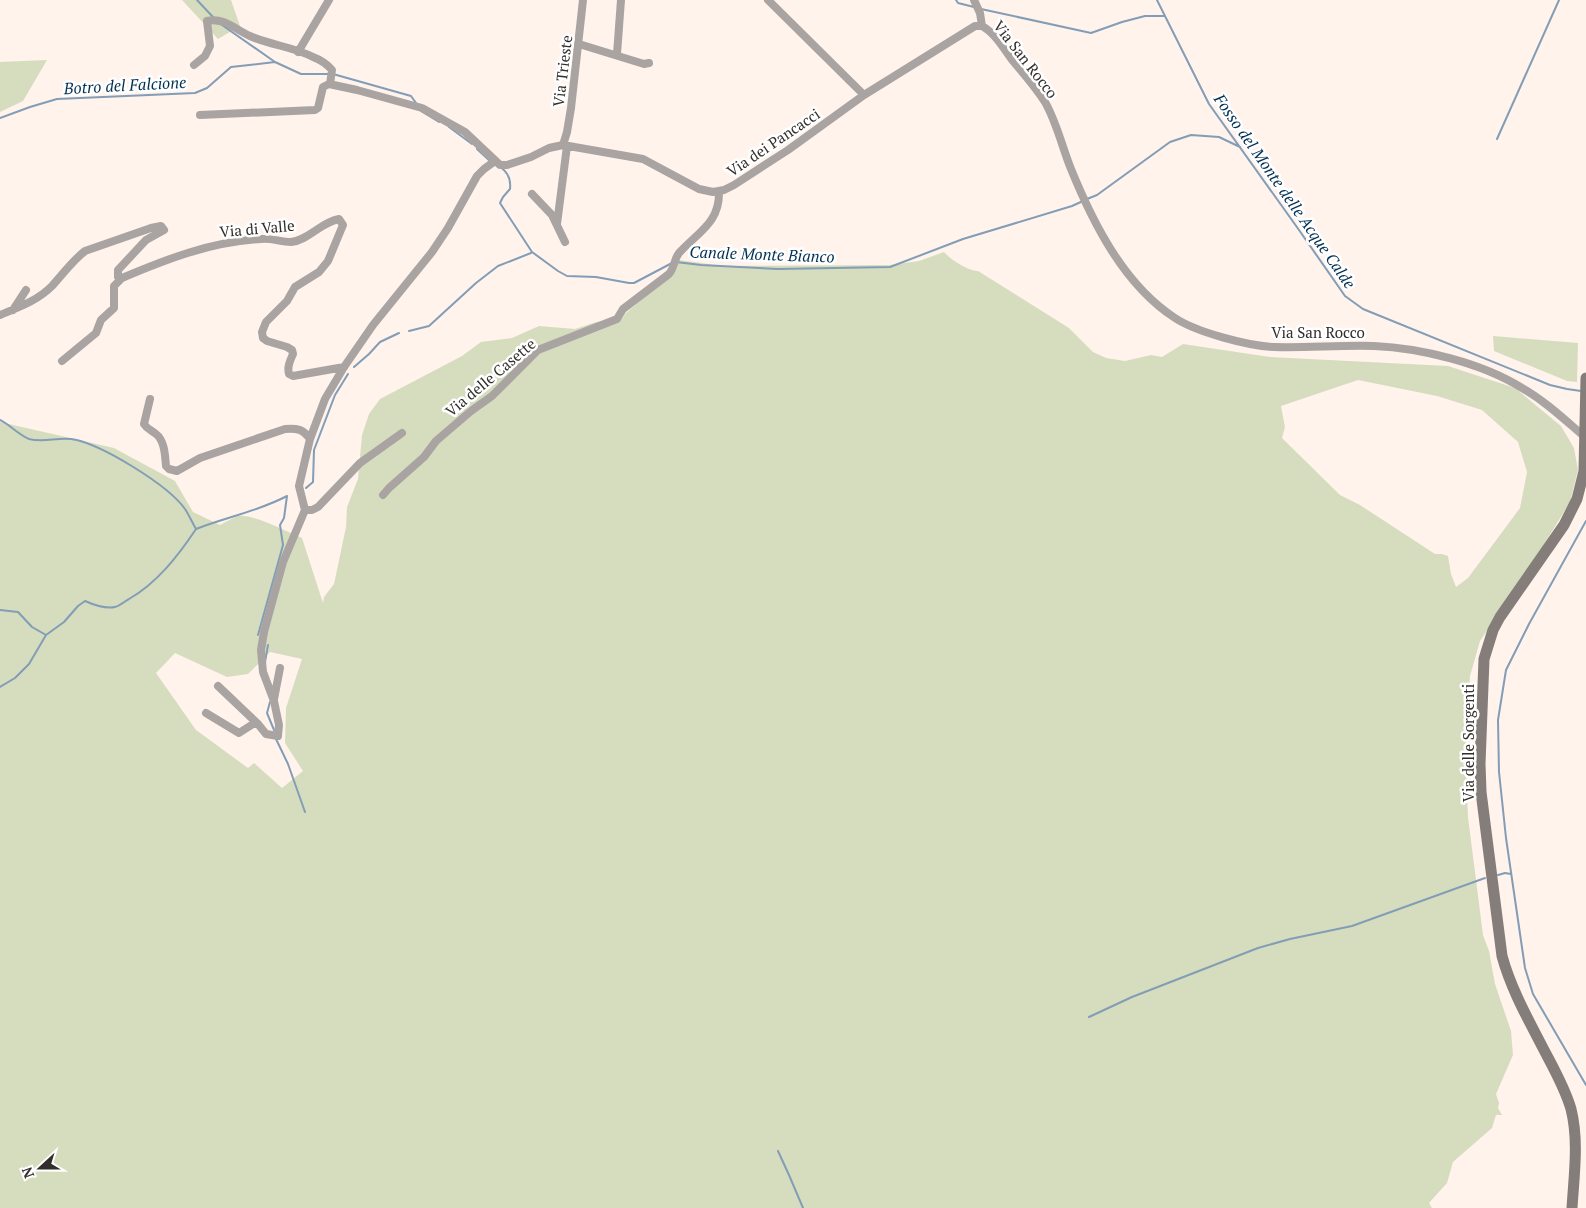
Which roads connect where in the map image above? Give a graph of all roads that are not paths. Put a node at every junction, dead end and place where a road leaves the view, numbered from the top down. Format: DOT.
graph roads {
  1 [pos="329,0"];
  2 [pos="583,0"];
  3 [pos="621,0"];
  4 [pos="768,0"];
  5 [pos="975,2"];
  6 [pos="982,26"];
  7 [pos="579,44"];
  8 [pos="298,52"];
  9 [pos="616,54"];
  10 [pos="650,63"];
  11 [pos="194,65"];
  12 [pos="330,82"];
  13 [pos="864,95"];
  14 [pos="200,115"];
  15 [pos="565,145"];
  16 [pos="492,163"];
  17 [pos="719,191"];
  18 [pos="532,194"];
  19 [pos="557,224"];
  20 [pos="565,242"];
  21 [pos="122,278"];
  22 [pos="26,290"];
  23 [pos="13,310"];
  24 [pos="0,315"];
  25 [pos="62,361"];
  26 [pos="344,366"];
  27 [pos="1586,379"];
  28 [pos="1586,398"];
  29 [pos="150,399"];
  30 [pos="402,433"];
  31 [pos="1585,437"];
  32 [pos="310,439"];
  33 [pos="383,495"];
  34 [pos="305,510"];
  35 [pos="280,668"];
  36 [pos="218,686"];
  37 [pos="274,701"];
  38 [pos="206,713"];
  39 [pos="258,724"];
  40 [pos="1572,1208"];
  1 -- 8 [label="street"];
  2 -- 7 [label="street, Via Trieste"];
  3 -- 9 [label="street"];
  4 -- 13 [label="street"];
  5 -- 6 [label="street, Via San Rocco"];
  6 -- 13 [label="street, Via dei Pancacci"];
  6 -- 31 [label="street, Via San Rocco"];
  7 -- 9 [label="street"];
  7 -- 15 [label="street, Via Trieste"];
  8 -- 11 [label="street"];
  8 -- 12 [label="street"];
  9 -- 10 [label="street"];
  12 -- 14 [label="street"];
  12 -- 16 [label="street"];
  13 -- 17 [label="street, Via dei Pancacci"];
  15 -- 16 [label="street"];
  15 -- 17 [label="street, Via dei Pancacci"];
  15 -- 19 [label="street, Via Trieste"];
  16 -- 26 [label="street"];
  17 -- 33 [label="street, Via delle Casette"];
  18 -- 19 [label="street"];
  19 -- 20 [label="street"];
  21 -- 23 [label="street"];
  21 -- 25 [label="street"];
  21 -- 26 [label="street, Via di Valle"];
  22 -- 23 [label="street"];
  23 -- 24 [label="street"];
  26 -- 32 [label="street"];
  27 -- 28 [label="main road, Via delle Sorgenti"];
  28 -- 31 [label="main road, Via delle Sorgenti"];
  29 -- 32 [label="street"];
  30 -- 34 [label="street"];
  31 -- 40 [label="main road, Via delle Sorgenti"];
  32 -- 34 [label="street"];
  34 -- 37 [label="street"];
  35 -- 37 [label="street"];
  36 -- 39 [label="street"];
  37 -- 39 [label="street"];
  38 -- 39 [label="street"];
}
